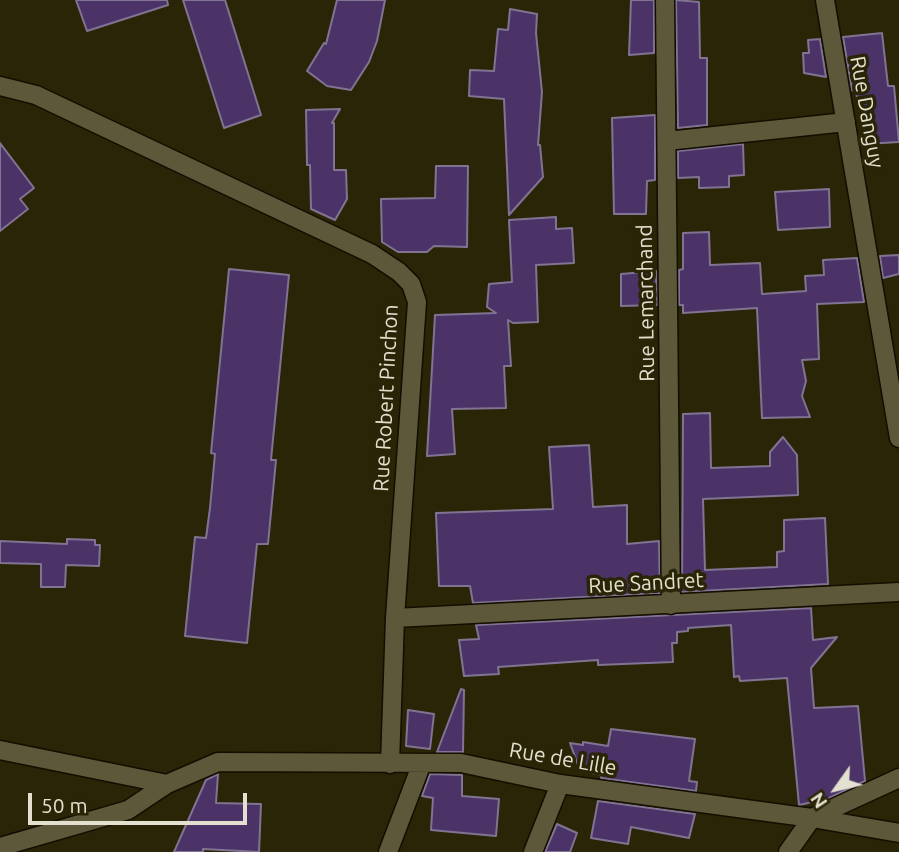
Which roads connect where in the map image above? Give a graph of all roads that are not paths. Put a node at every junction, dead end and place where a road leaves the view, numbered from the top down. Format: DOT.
graph roads {
  1 [pos="666,0"];
  2 [pos="825,0"];
  3 [pos="0,86"];
  4 [pos="846,122"];
  5 [pos="667,141"];
  6 [pos="899,438"];
  7 [pos="899,592"];
  8 [pos="671,605"];
  9 [pos="395,618"];
  10 [pos="0,750"];
  11 [pos="422,763"];
  12 [pos="390,764"];
  13 [pos="899,778"];
  14 [pos="561,783"];
  15 [pos="167,784"];
  16 [pos="812,818"];
  17 [pos="899,833"];
  18 [pos="0,847"];
  19 [pos="388,852"];
  20 [pos="533,852"];
  21 [pos="788,852"];
  1 -- 5 [label="street, Rue Lemarchand"];
  2 -- 4 [label="street, Rue Danguy"];
  3 -- 9 [label="street, Rue Robert Pinchon"];
  4 -- 5 [label="street"];
  4 -- 6 [label="street, Rue Danguy"];
  5 -- 8 [label="street, Rue Lemarchand"];
  7 -- 8 [label="street, Rue Sandret"];
  8 -- 9 [label="street, Rue Sandret"];
  9 -- 12 [label="street, Rue Robert Pinchon"];
  10 -- 15 [label="street"];
  11 -- 12 [label="street, Rue de Lille"];
  11 -- 14 [label="street, Rue de Lille"];
  11 -- 19 [label="street"];
  12 -- 15 [label="street, Rue de Lille"];
  13 -- 16 [label="street"];
  14 -- 16 [label="street, Rue de Lille"];
  14 -- 20 [label="street"];
  15 -- 18 [label="street"];
  16 -- 17 [label="street, Rue de Lille"];
  16 -- 21 [label="street"];
}
